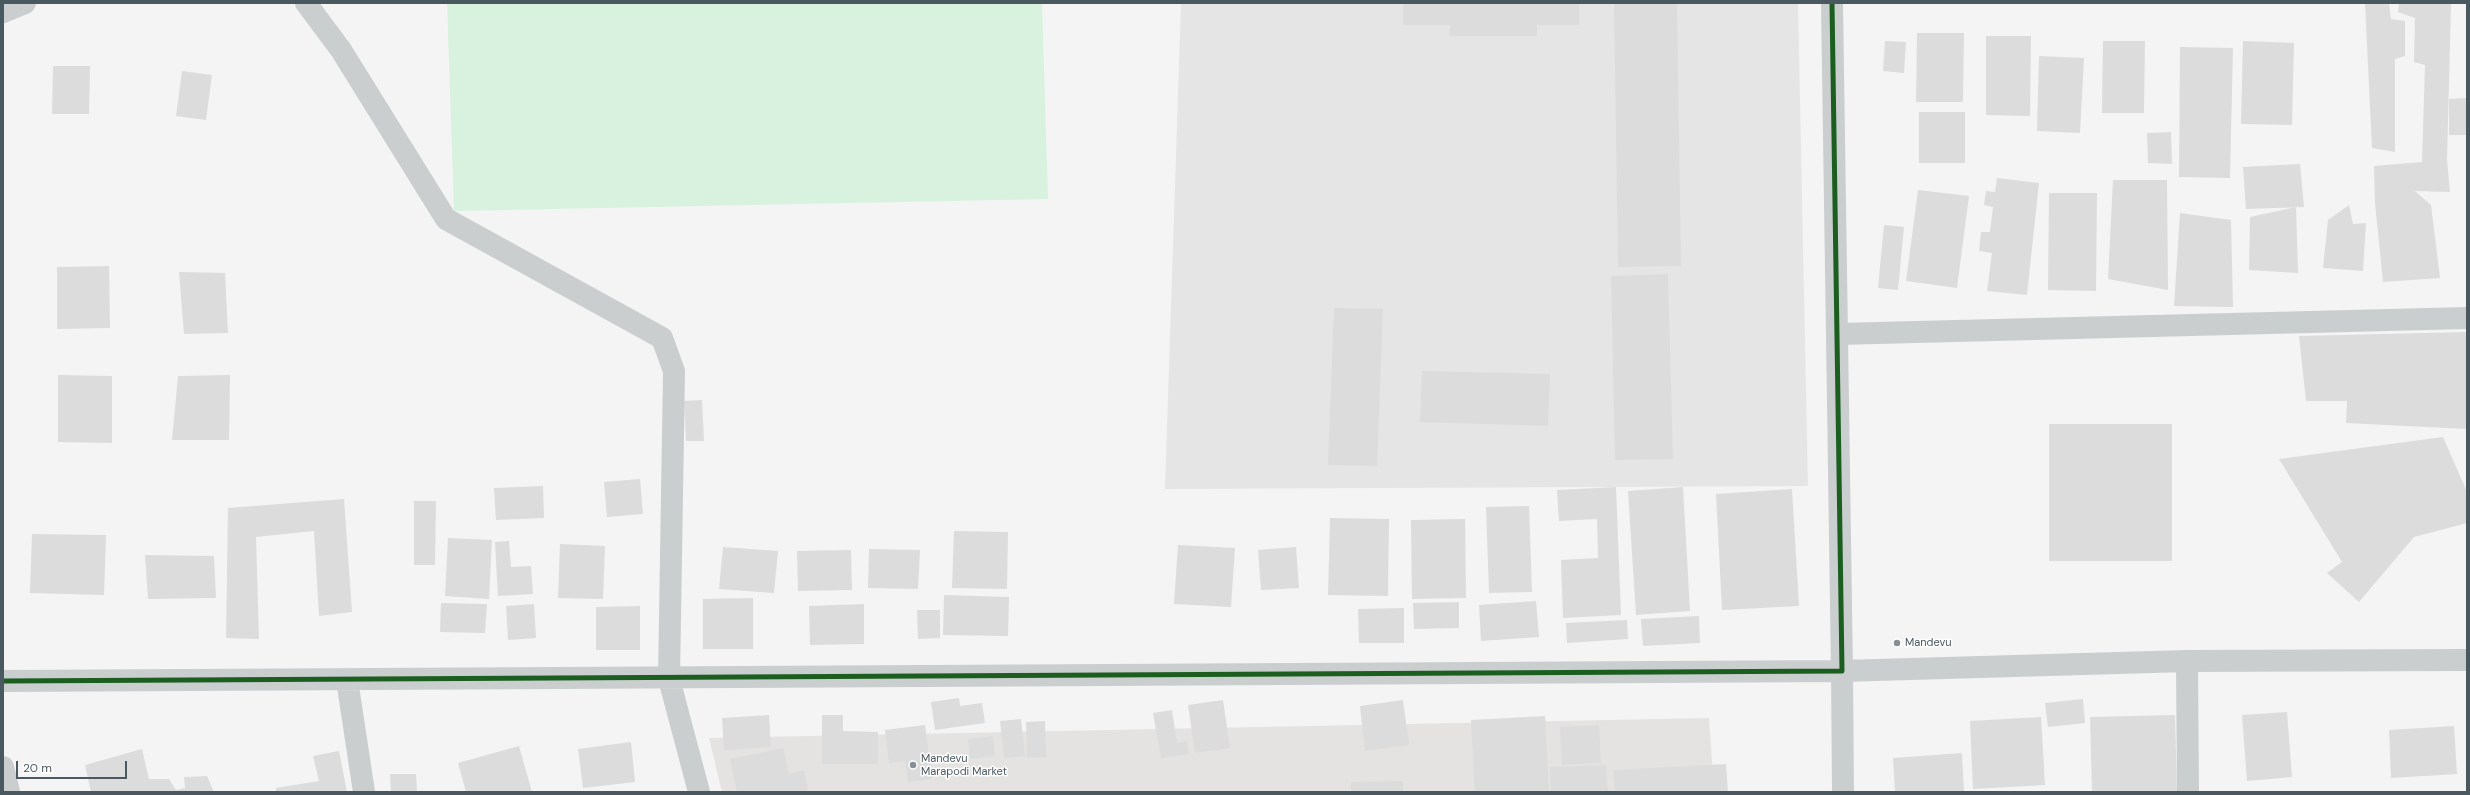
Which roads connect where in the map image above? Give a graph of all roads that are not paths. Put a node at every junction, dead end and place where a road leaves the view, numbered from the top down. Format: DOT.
graph roads {
  1 [pos="25,3"];
  2 [pos="306,3"];
  3 [pos="1832,3"];
  4 [pos="3,12"];
  5 [pos="2467,318"];
  6 [pos="1838,334"];
  7 [pos="2467,660"];
  8 [pos="2187,661"];
  9 [pos="1842,672"];
  10 [pos="669,679"];
  11 [pos="3,680"];
  12 [pos="347,680"];
  13 [pos="3,767"];
  14 [pos="9,792"];
  15 [pos="364,792"];
  16 [pos="699,792"];
  17 [pos="1844,792"];
  18 [pos="2188,792"];
  1 -- 4 [label="street"];
  2 -- 10 [label="street"];
  3 -- 6 [label="street"];
  5 -- 6 [label="street"];
  6 -- 9 [label="street"];
  7 -- 8 [label="street"];
  8 -- 9 [label="street"];
  8 -- 18 [label="street"];
  9 -- 10 [label="street"];
  9 -- 17 [label="street"];
  10 -- 12 [label="street"];
  10 -- 16 [label="street"];
  11 -- 12 [label="street"];
  12 -- 15 [label="street"];
  13 -- 14 [label="street"];
}
